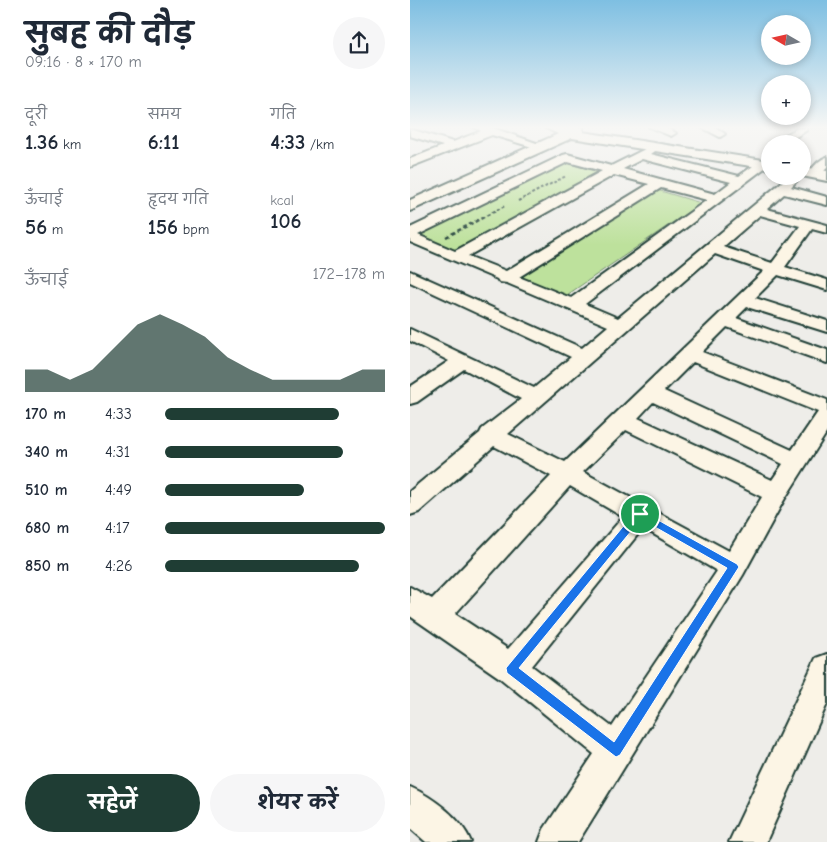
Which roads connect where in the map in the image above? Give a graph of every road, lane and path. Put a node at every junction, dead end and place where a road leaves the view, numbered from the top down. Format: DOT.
graph roads {
  1 [pos="499,166"];
  2 [pos="550,166"];
  3 [pos="599,166"];
  4 [pos="620,166"];
  5 [pos="684,166"];
  6 [pos="761,169"];
  7 [pos="614,170"];
  8 [pos="571,173"];
  9 [pos="742,181"];
  10 [pos="660,183"];
  11 [pos="788,185"];
  12 [pos="782,189"];
  13 [pos="718,199"];
  14 [pos="512,200"];
  15 [pos="518,200"];
  16 [pos="506,202"];
  17 [pos="827,202"];
  18 [pos="521,204"];
  19 [pos="410,206"];
  20 [pos="505,206"];
  21 [pos="509,208"];
  22 [pos="757,210"];
  23 [pos="809,224"];
  24 [pos="827,229"];
  25 [pos="410,235"];
  26 [pos="439,240"];
  27 [pos="713,248"];
  28 [pos="455,257"];
  29 [pos="775,269"];
  30 [pos="410,276"];
  31 [pos="506,279"];
  32 [pos="827,285"];
  33 [pos="744,300"];
  34 [pos="571,306"];
  35 [pos="724,320"];
  36 [pos="620,326"];
  37 [pos="827,327"];
  38 [pos="410,334"];
  39 [pos="690,354"];
  40 [pos="584,356"];
  41 [pos="827,357"];
  42 [pos="462,361"];
  43 [pos="650,393"];
  44 [pos="410,397"];
  45 [pos="535,397"];
  46 [pos="623,420"];
  47 [pos="824,422"];
  48 [pos="490,434"];
  49 [pos="798,462"];
  50 [pos="567,474"];
  51 [pos="776,493"];
  52 [pos="410,505"];
  53 [pos="640,514"];
  54 [pos="734,567"];
  55 [pos="422,608"];
  56 [pos="511,668"];
  57 [pos="827,669"];
  58 [pos="616,751"];
  59 [pos="410,805"];
  60 [pos="453,842"];
  61 [pos="557,842"];
  62 [pos="747,842"];
  1 -- 19 [label="street"];
  2 -- 25 [label="street"];
  3 -- 7 [label="street"];
  4 -- 7 [label="street"];
  5 -- 9 [label="street"];
  6 -- 9 [label="street"];
  7 -- 10 [label="street"];
  7 -- 28 [label="street"];
  8 -- 15 [label="path"];
  9 -- 13 [label="street"];
  10 -- 13 [label="street"];
  10 -- 31 [label="street"];
  11 -- 12 [label="street"];
  12 -- 17 [label="street"];
  12 -- 22 [label="street"];
  13 -- 34 [label="street"];
  14 -- 15 [label="path"];
  15 -- 18 [label="path"];
  16 -- 20 [label="path"];
  20 -- 21 [label="path"];
  20 -- 26 [label="path"];
  22 -- 23 [label="street"];
  22 -- 27 [label="street"];
  23 -- 24 [label="street"];
  23 -- 29 [label="street"];
  25 -- 28 [label="street"];
  27 -- 29 [label="street"];
  27 -- 36 [label="street"];
  28 -- 31 [label="street"];
  29 -- 32 [label="street"];
  29 -- 33 [label="street"];
  30 -- 40 [label="street"];
  31 -- 34 [label="street"];
  33 -- 35 [label="street"];
  33 -- 37 [label="street"];
  34 -- 36 [label="street"];
  35 -- 39 [label="street"];
  35 -- 41 [label="street"];
  36 -- 40 [label="street"];
  38 -- 42 [label="street"];
  39 -- 43 [label="street"];
  39 -- 47 [label="street"];
  40 -- 45 [label="street"];
  42 -- 44 [label="street"];
  42 -- 45 [label="street"];
  43 -- 46 [label="street"];
  43 -- 49 [label="street"];
  45 -- 48 [label="street"];
  46 -- 50 [label="street"];
  46 -- 51 [label="street"];
  47 -- 49 [label="street"];
  48 -- 50 [label="street"];
  48 -- 52 [label="street"];
  49 -- 51 [label="street"];
  50 -- 53 [label="street"];
  50 -- 55 [label="street"];
  51 -- 54 [label="street"];
  53 -- 54 [label="street"];
  53 -- 56 [label="street"];
  54 -- 58 [label="street"];
  55 -- 56 [label="street"];
  56 -- 58 [label="street"];
  57 -- 62 [label="street"];
  58 -- 61 [label="street"];
  59 -- 60 [label="street"];
}
